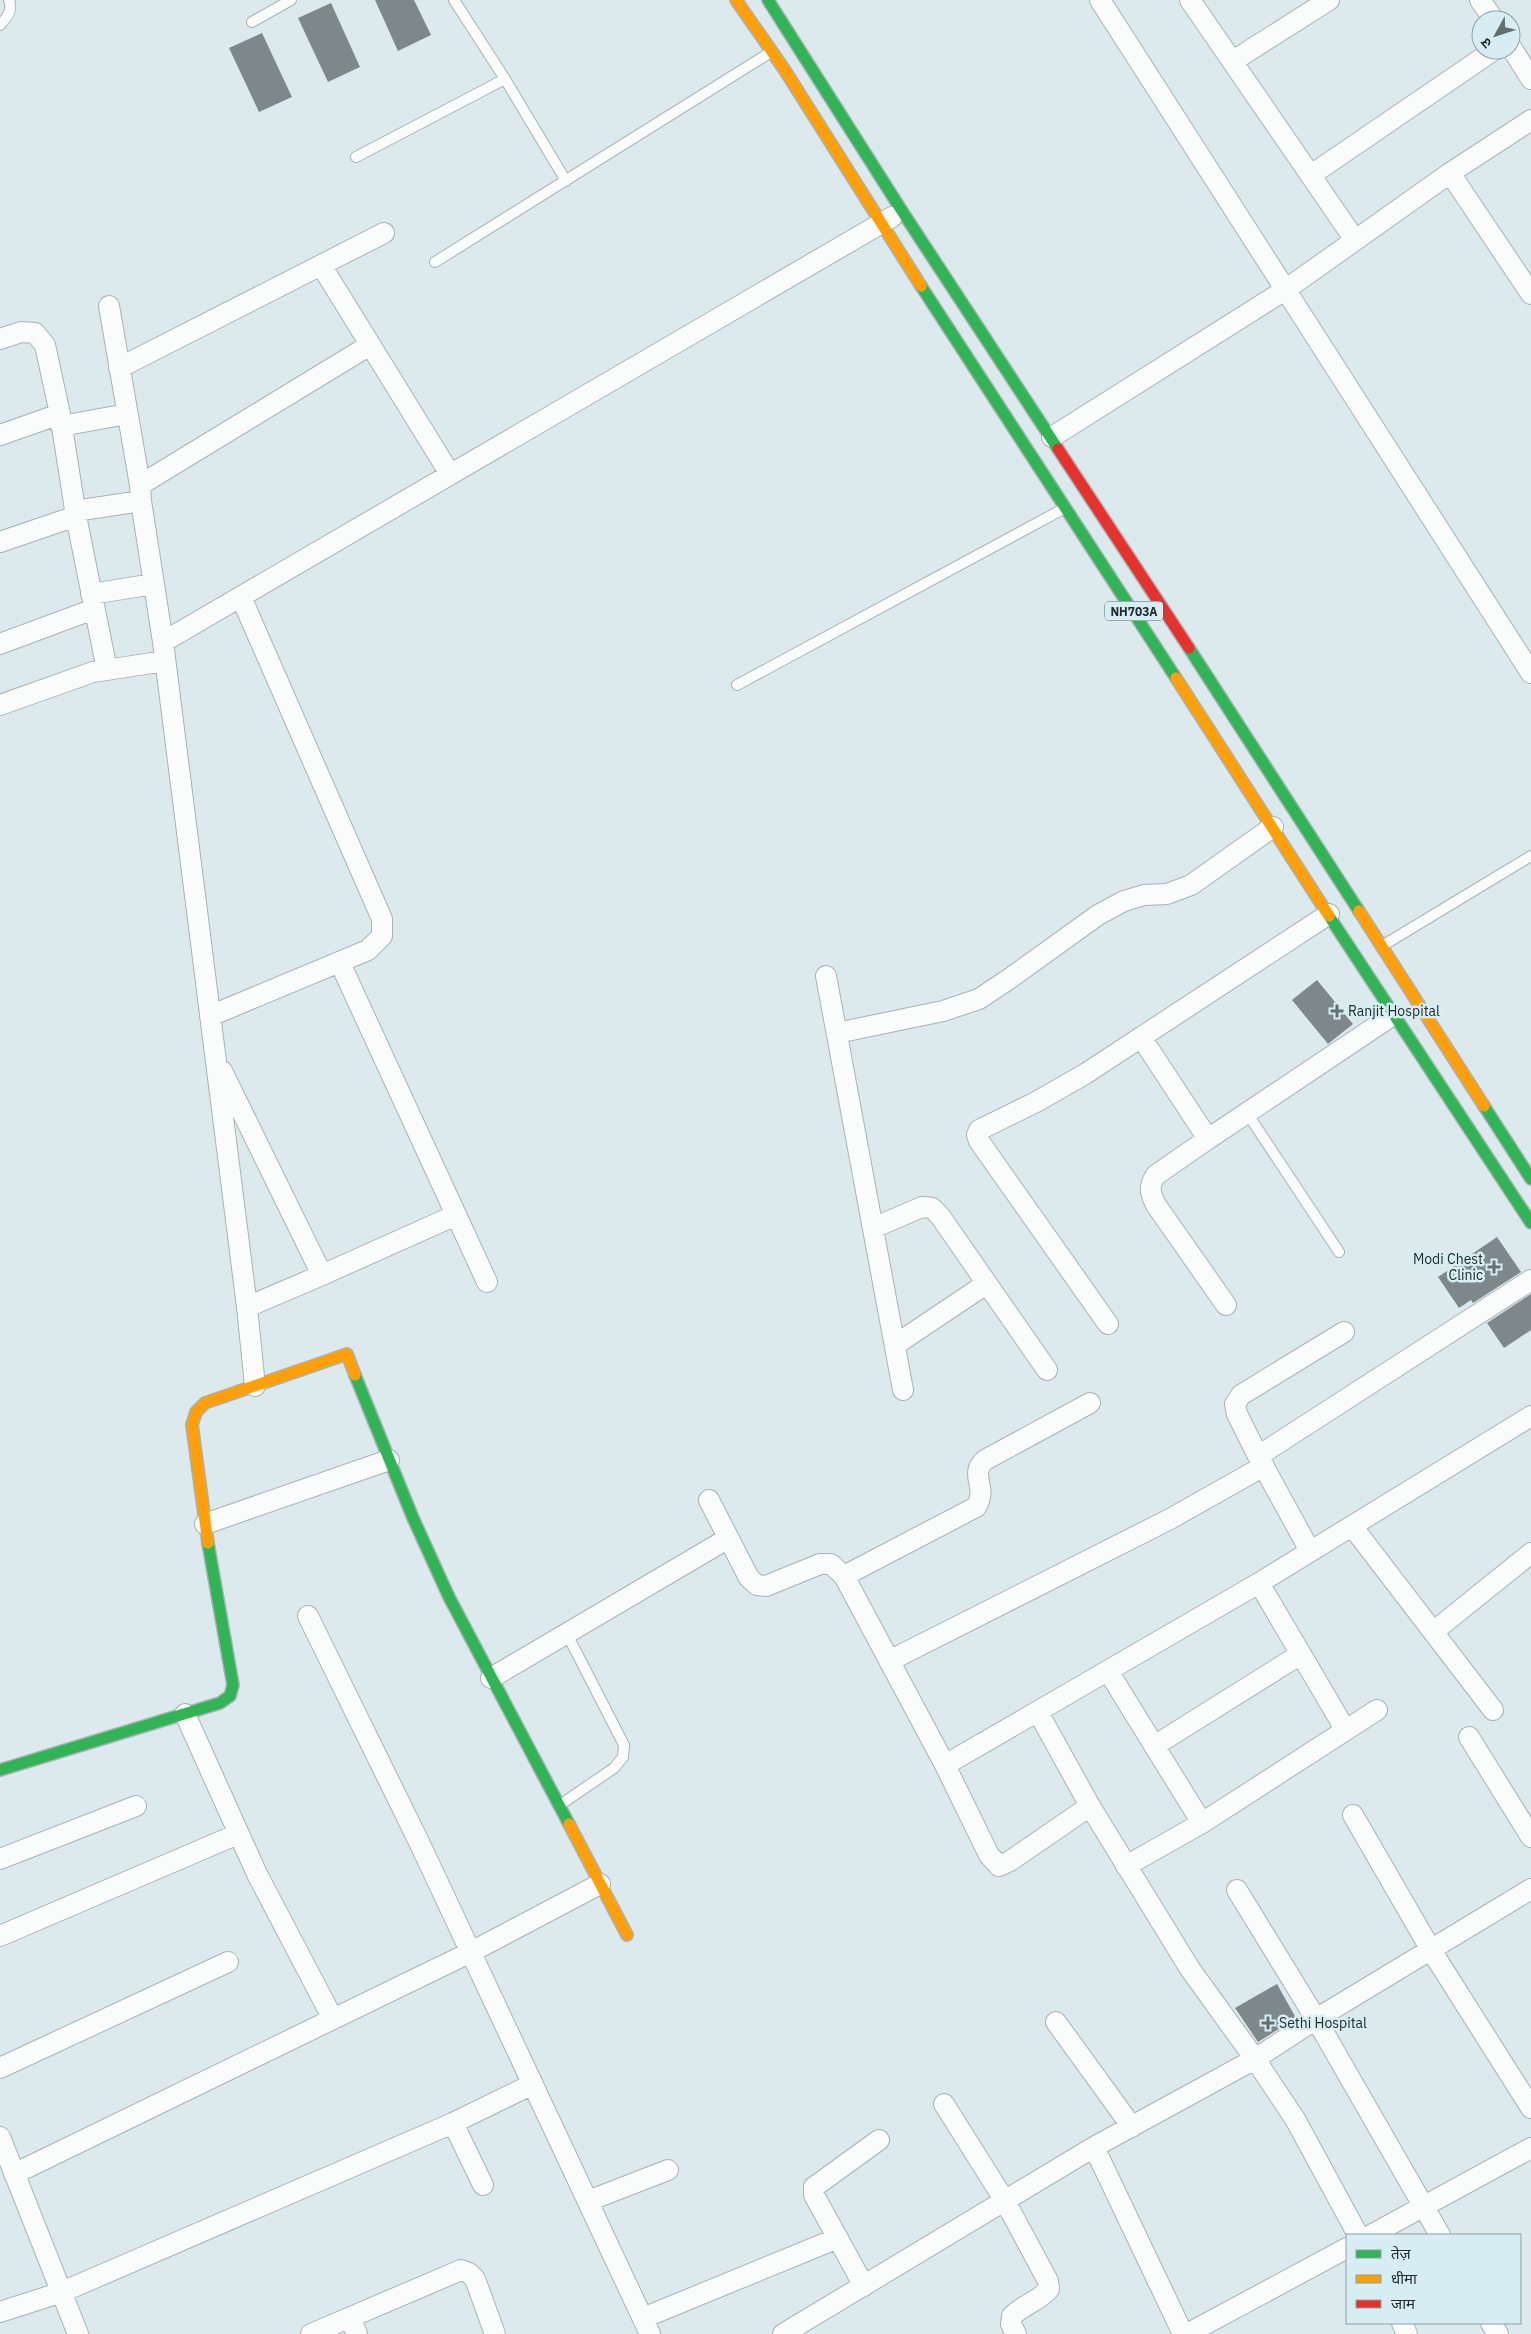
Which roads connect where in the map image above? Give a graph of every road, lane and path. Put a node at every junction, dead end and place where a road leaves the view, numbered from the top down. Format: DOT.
graph roads {
  1 [pos="9,0"];
  2 [pos="291,0"];
  3 [pos="454,0"];
  4 [pos="736,0"];
  5 [pos="768,0"];
  6 [pos="1100,0"];
  7 [pos="1190,0"];
  8 [pos="1329,0"];
  9 [pos="252,22"];
  10 [pos="0,25"];
  11 [pos="771,52"];
  12 [pos="1479,60"];
  13 [pos="1519,60"];
  14 [pos="1233,62"];
  15 [pos="505,79"];
  16 [pos="1531,79"];
  17 [pos="1531,120"];
  18 [pos="356,157"];
  19 [pos="1450,173"];
  20 [pos="1310,175"];
  21 [pos="566,181"];
  22 [pos="902,211"];
  23 [pos="880,224"];
  24 [pos="384,233"];
  25 [pos="1355,240"];
  26 [pos="434,262"];
  27 [pos="321,265"];
  28 [pos="1285,290"];
  29 [pos="1531,294"];
  30 [pos="109,306"];
  31 [pos="0,339"];
  32 [pos="370,345"];
  33 [pos="119,368"];
  34 [pos="127,414"];
  35 [pos="60,420"];
  36 [pos="0,435"];
  37 [pos="1052,436"];
  38 [pos="450,474"];
  39 [pos="140,493"];
  40 [pos="1066,507"];
  41 [pos="75,513"];
  42 [pos="0,542"];
  43 [pos="154,584"];
  44 [pos="241,597"];
  45 [pos="93,601"];
  46 [pos="0,644"];
  47 [pos="164,652"];
  48 [pos="107,670"];
  49 [pos="1531,673"];
  50 [pos="737,685"];
  51 [pos="0,705"];
  52 [pos="1273,828"];
  53 [pos="1531,856"];
  54 [pos="1329,914"];
  55 [pos="1381,947"];
  56 [pos="340,963"];
  57 [pos="826,976"];
  58 [pos="1393,1015"];
  59 [pos="210,1016"];
  60 [pos="837,1033"];
  61 [pos="1141,1037"];
  62 [pos="214,1057"];
  63 [pos="1247,1113"];
  64 [pos="1208,1139"];
  65 [pos="1531,1179"];
  66 [pos="456,1215"];
  67 [pos="1531,1223"];
  68 [pos="873,1228"];
  69 [pos="1340,1252"];
  70 [pos="322,1274"];
  71 [pos="1531,1280"];
  72 [pos="487,1282"];
  73 [pos="986,1284"];
  74 [pos="1226,1305"];
  75 [pos="247,1307"];
  76 [pos="1108,1324"];
  77 [pos="1344,1332"];
  78 [pos="895,1346"];
  79 [pos="1047,1370"];
  80 [pos="254,1386"];
  81 [pos="903,1390"];
  82 [pos="1090,1403"];
  83 [pos="1531,1416"];
  84 [pos="389,1460"];
  85 [pos="1261,1461"];
  86 [pos="709,1500"];
  87 [pos="205,1524"];
  88 [pos="1352,1526"];
  89 [pos="728,1539"];
  90 [pos="1310,1551"];
  91 [pos="1531,1553"];
  92 [pos="844,1576"];
  93 [pos="1259,1583"];
  94 [pos="308,1616"];
  95 [pos="1433,1632"];
  96 [pos="566,1634"];
  97 [pos="1301,1654"];
  98 [pos="889,1661"];
  99 [pos="1108,1671"];
  100 [pos="491,1678"];
  101 [pos="1377,1710"];
  102 [pos="1493,1710"];
  103 [pos="1038,1712"];
  104 [pos="185,1714"];
  105 [pos="1345,1729"];
  106 [pos="1470,1737"];
  107 [pos="1154,1746"];
  108 [pos="945,1765"];
  109 [pos="0,1770"];
  110 [pos="136,1806"];
  111 [pos="559,1806"];
  112 [pos="1090,1806"];
  113 [pos="1353,1815"];
  114 [pos="1202,1823"];
  115 [pos="238,1834"];
  116 [pos="1531,1837"];
  117 [pos="0,1859"];
  118 [pos="1126,1866"];
  119 [pos="600,1884"];
  120 [pos="1531,1889"];
  121 [pos="1237,1890"];
  122 [pos="627,1935"];
  123 [pos="0,1936"];
  124 [pos="1432,1950"];
  125 [pos="470,1952"];
  126 [pos="228,1962"];
  127 [pos="333,2019"];
  128 [pos="1316,2019"];
  129 [pos="1056,2022"];
  130 [pos="1255,2059"];
  131 [pos="0,2068"];
  132 [pos="532,2084"];
  133 [pos="944,2104"];
  134 [pos="1531,2108"];
  135 [pos="454,2122"];
  136 [pos="1132,2128"];
  137 [pos="0,2137"];
  138 [pos="879,2140"];
  139 [pos="1094,2147"];
  140 [pos="1531,2148"];
  141 [pos="668,2170"];
  142 [pos="14,2174"];
  143 [pos="483,2185"];
  144 [pos="588,2201"];
  145 [pos="1005,2201"];
  146 [pos="1423,2207"];
  147 [pos="1357,2234"];
  148 [pos="1373,2234"];
  149 [pos="1439,2234"];
  150 [pos="838,2238"];
  151 [pos="1346,2249"];
  152 [pos="864,2286"];
  153 [pos="62,2292"];
  154 [pos="0,2312"];
  155 [pos="353,2326"];
  156 [pos="647,2326"];
  157 [pos="78,2334"];
  158 [pos="311,2334"];
  159 [pos="495,2334"];
  160 [pos="783,2334"];
  161 [pos="1016,2334"];
  162 [pos="1183,2334"];
  163 [pos="1188,2334"];
  1 -- 10 [label="lane"];
  2 -- 9 [label="lane"];
  3 -- 15 [label="lane"];
  4 -- 11 [label="main road, NH703A"];
  5 -- 22 [label="main road, NH703A"];
  6 -- 28 [label="street"];
  7 -- 14 [label="street"];
  8 -- 14 [label="street"];
  11 -- 21 [label="lane"];
  11 -- 23 [label="main road, NH703A"];
  12 -- 20 [label="street"];
  13 -- 16 [label="street"];
  14 -- 20 [label="street"];
  15 -- 18 [label="lane"];
  15 -- 21 [label="lane"];
  17 -- 19 [label="street"];
  19 -- 25 [label="street"];
  19 -- 29 [label="street"];
  20 -- 25 [label="street"];
  21 -- 26 [label="lane"];
  22 -- 23 [label="street"];
  22 -- 37 [label="main road, NH703A"];
  23 -- 38 [label="street"];
  23 -- 40 [label="main road, NH703A"];
  24 -- 27 [label="street"];
  25 -- 28 [label="street"];
  27 -- 32 [label="street"];
  27 -- 33 [label="street"];
  28 -- 37 [label="street"];
  28 -- 49 [label="street"];
  30 -- 33 [label="street"];
  31 -- 35 [label="street"];
  32 -- 38 [label="street"];
  32 -- 39 [label="street"];
  33 -- 34 [label="street"];
  34 -- 35 [label="street"];
  34 -- 39 [label="street"];
  35 -- 36 [label="street"];
  35 -- 41 [label="street"];
  37 -- 55 [label="main road, NH703A"];
  38 -- 44 [label="street"];
  39 -- 41 [label="street"];
  39 -- 43 [label="street"];
  40 -- 50 [label="lane"];
  40 -- 52 [label="main road, NH703A"];
  41 -- 42 [label="street"];
  41 -- 45 [label="street"];
  43 -- 45 [label="street"];
  43 -- 47 [label="street"];
  44 -- 47 [label="street"];
  44 -- 56 [label="street"];
  45 -- 46 [label="street"];
  45 -- 48 [label="street"];
  47 -- 48 [label="street"];
  47 -- 59 [label="street"];
  48 -- 51 [label="street"];
  52 -- 54 [label="main road, NH703A"];
  52 -- 60 [label="street"];
  53 -- 55 [label="lane"];
  54 -- 58 [label="main road, NH703A"];
  54 -- 61 [label="street"];
  55 -- 65 [label="main road, NH703A"];
  56 -- 59 [label="street"];
  56 -- 66 [label="street"];
  57 -- 60 [label="street"];
  58 -- 63 [label="street"];
  58 -- 67 [label="main road, NH703A"];
  59 -- 62 [label="street"];
  60 -- 68 [label="street"];
  61 -- 64 [label="street"];
  61 -- 76 [label="street"];
  62 -- 70 [label="street"];
  62 -- 75 [label="street"];
  63 -- 64 [label="street"];
  63 -- 69 [label="lane"];
  64 -- 74 [label="street"];
  66 -- 70 [label="street"];
  66 -- 72 [label="street"];
  68 -- 73 [label="street"];
  68 -- 78 [label="street"];
  70 -- 75 [label="street"];
  71 -- 85 [label="street"];
  73 -- 78 [label="street"];
  73 -- 79 [label="street"];
  75 -- 80 [label="street"];
  77 -- 85 [label="street"];
  78 -- 81 [label="street"];
  80 -- 84 [label="main road"];
  80 -- 87 [label="main road"];
  82 -- 92 [label="street"];
  83 -- 88 [label="street"];
  84 -- 87 [label="street"];
  84 -- 100 [label="main road"];
  85 -- 90 [label="street"];
  85 -- 98 [label="street"];
  86 -- 89 [label="street"];
  87 -- 104 [label="main road"];
  88 -- 90 [label="street"];
  88 -- 95 [label="street"];
  89 -- 92 [label="street"];
  89 -- 96 [label="street"];
  90 -- 93 [label="street"];
  91 -- 95 [label="street"];
  92 -- 98 [label="street"];
  93 -- 97 [label="street"];
  93 -- 99 [label="street"];
  94 -- 125 [label="street"];
  95 -- 102 [label="street"];
  96 -- 100 [label="street"];
  96 -- 111 [label="lane"];
  97 -- 105 [label="street"];
  97 -- 107 [label="street"];
  98 -- 108 [label="street"];
  99 -- 103 [label="street"];
  99 -- 107 [label="street"];
  100 -- 111 [label="main road"];
  101 -- 105 [label="street"];
  103 -- 108 [label="street"];
  103 -- 112 [label="street"];
  104 -- 109 [label="main road"];
  104 -- 115 [label="street"];
  105 -- 114 [label="street"];
  106 -- 116 [label="street"];
  107 -- 114 [label="street"];
  108 -- 112 [label="street"];
  110 -- 117 [label="street"];
  111 -- 119 [label="main road"];
  112 -- 118 [label="street"];
  113 -- 124 [label="street"];
  114 -- 118 [label="street"];
  115 -- 123 [label="street"];
  115 -- 127 [label="street"];
  118 -- 130 [label="street"];
  119 -- 122 [label="main road"];
  119 -- 125 [label="street"];
  120 -- 124 [label="street"];
  121 -- 128 [label="street"];
  124 -- 128 [label="street"];
  124 -- 134 [label="street"];
  125 -- 127 [label="street"];
  125 -- 132 [label="street"];
  126 -- 131 [label="street"];
  127 -- 142 [label="street"];
  128 -- 130 [label="street"];
  128 -- 146 [label="street"];
  129 -- 136 [label="street"];
  130 -- 136 [label="street"];
  130 -- 147 [label="street"];
  132 -- 135 [label="street"];
  132 -- 144 [label="street"];
  133 -- 145 [label="street"];
  135 -- 143 [label="street"];
  135 -- 153 [label="street"];
  136 -- 139 [label="street"];
  137 -- 142 [label="street"];
  138 -- 150 [label="street"];
  139 -- 145 [label="street"];
  139 -- 162 [label="street"];
  140 -- 146 [label="street"];
  141 -- 144 [label="street"];
  142 -- 153 [label="street"];
  144 -- 156 [label="street"];
  145 -- 152 [label="street"];
  145 -- 161 [label="street"];
  146 -- 148 [label="street"];
  146 -- 149 [label="street"];
  150 -- 152 [label="street"];
  150 -- 156 [label="street"];
  151 -- 163 [label="street"];
  152 -- 160 [label="street"];
  153 -- 154 [label="street"];
  153 -- 157 [label="street"];
  155 -- 158 [label="street"];
  155 -- 159 [label="street"];
}
